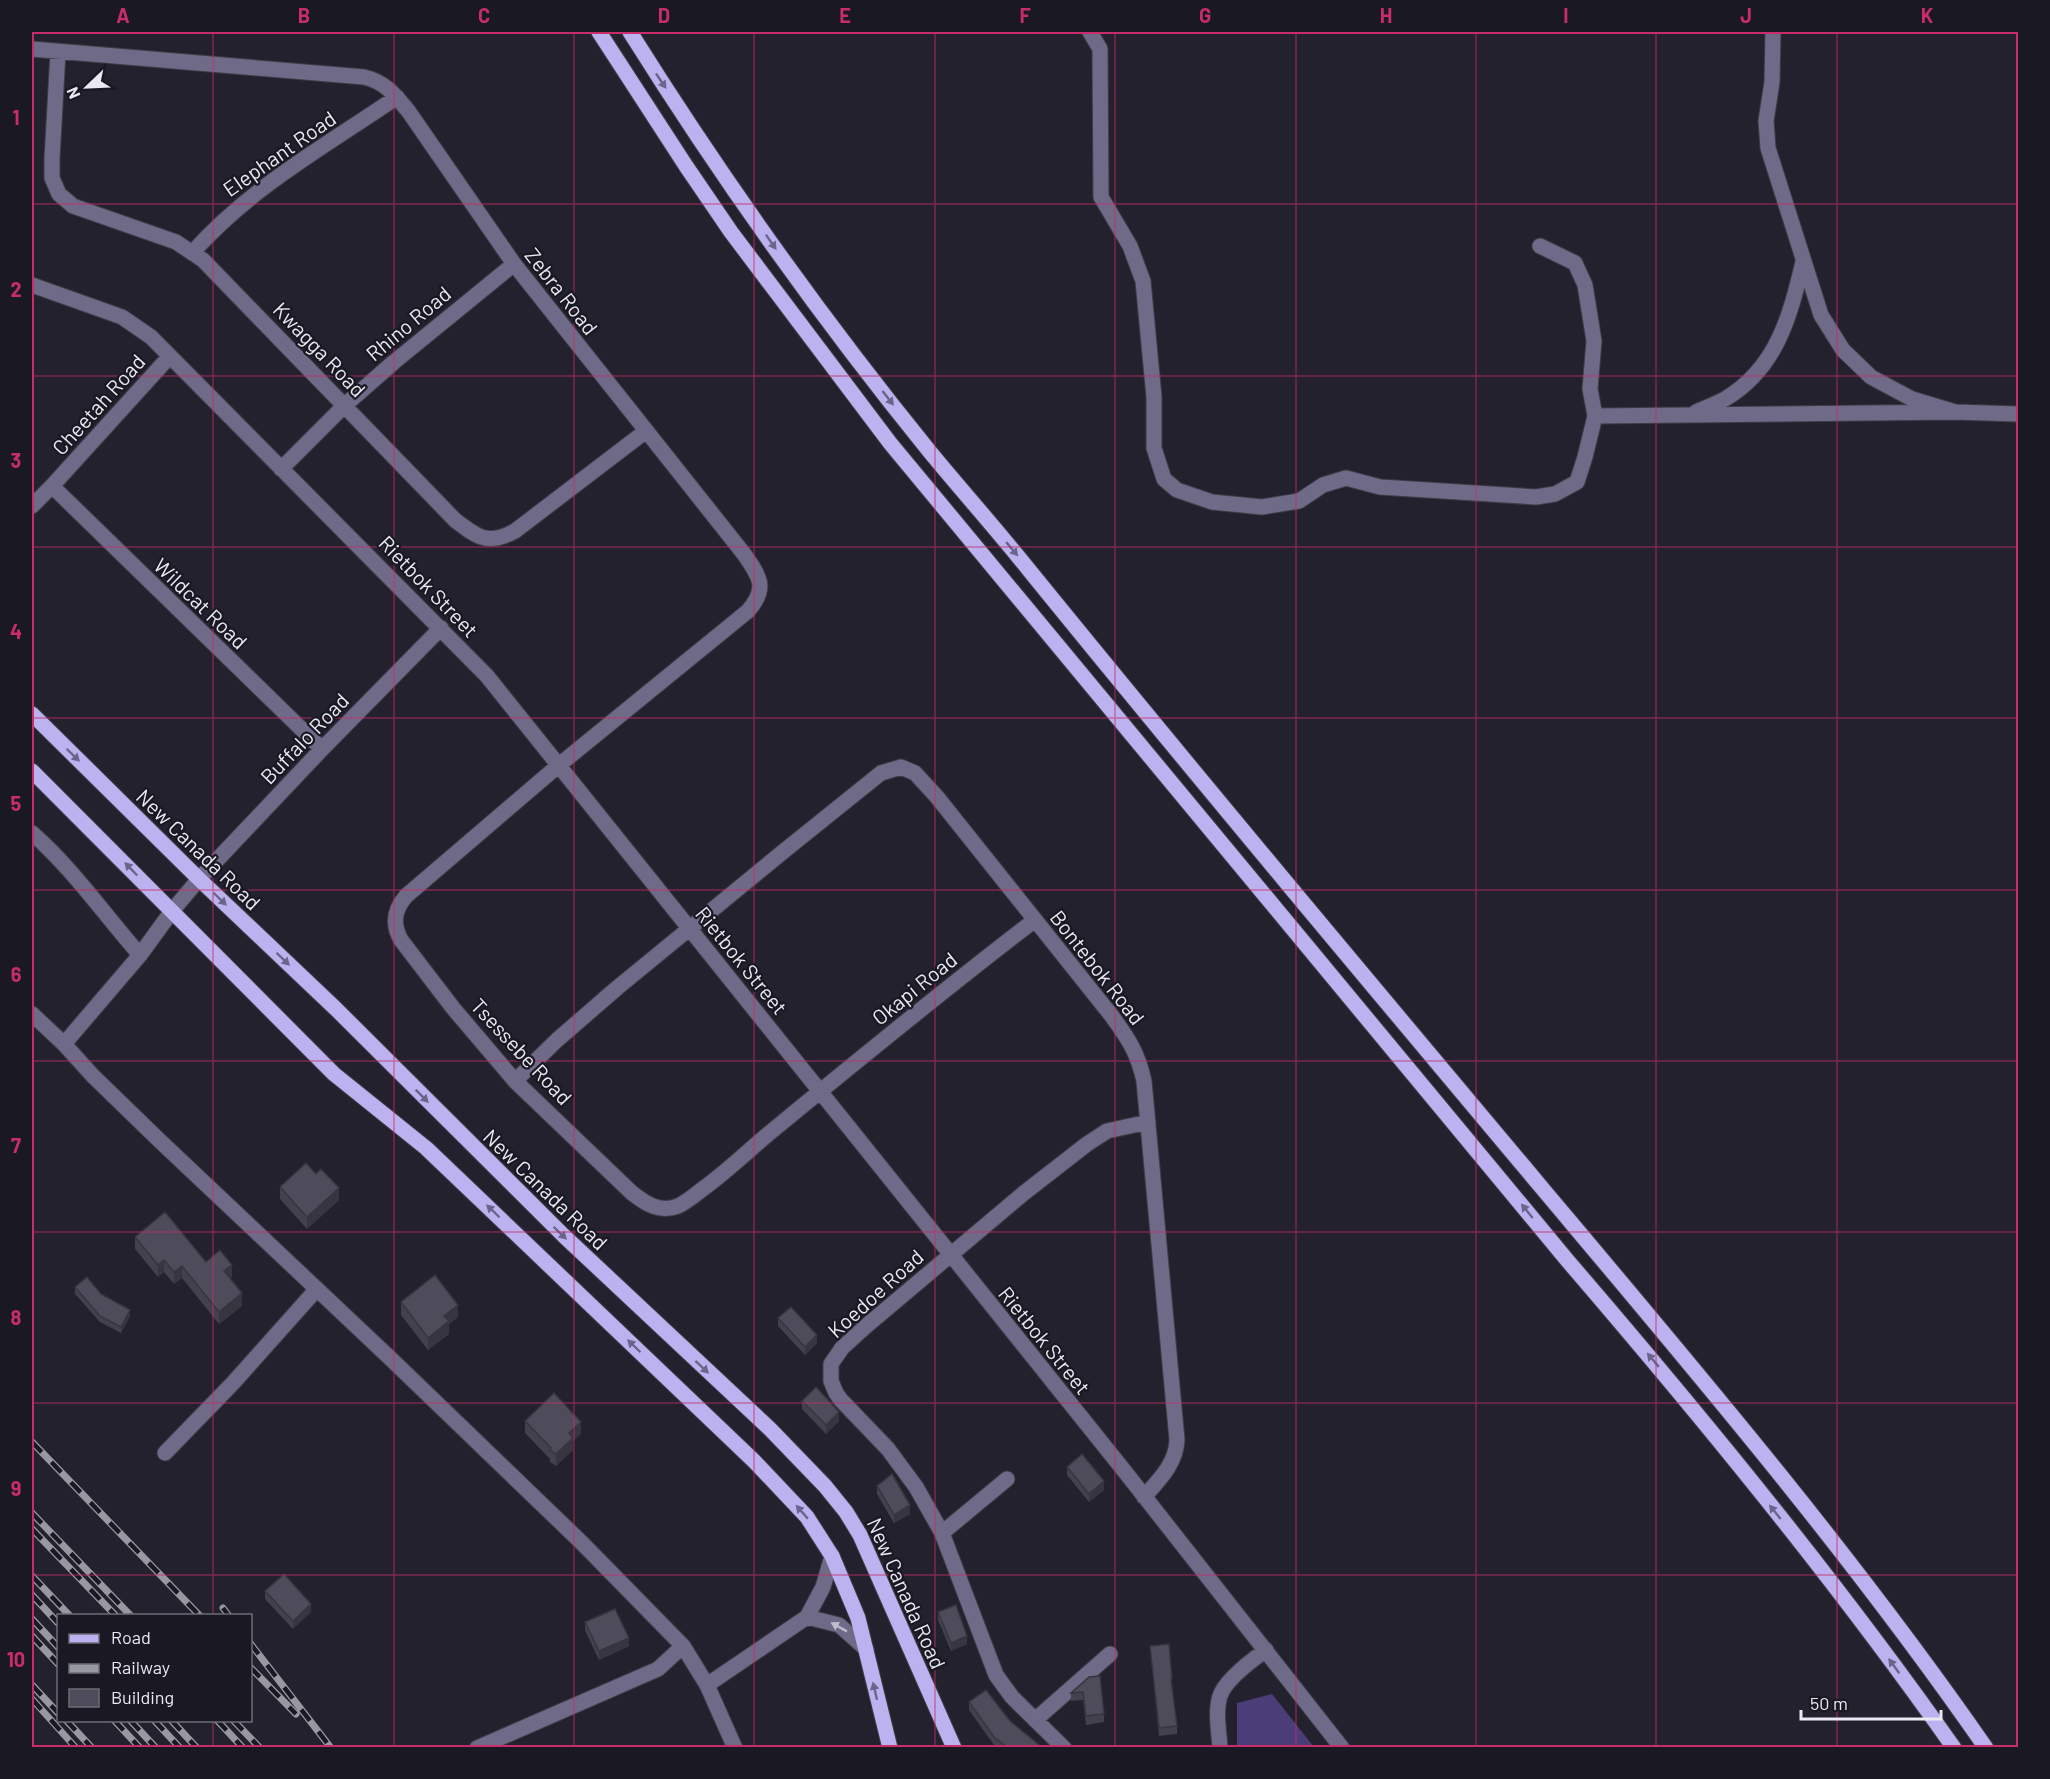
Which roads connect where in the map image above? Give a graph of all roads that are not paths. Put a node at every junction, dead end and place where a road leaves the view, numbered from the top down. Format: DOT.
graph roads {
  1 [pos="599,32"];
  2 [pos="630,32"];
  3 [pos="1090,32"];
  4 [pos="1773,32"];
  5 [pos="32,49"];
  6 [pos="58,52"];
  7 [pos="397,97"];
  8 [pos="1540,246"];
  9 [pos="192,253"];
  10 [pos="1804,259"];
  11 [pos="514,264"];
  12 [pos="32,285"];
  13 [pos="170,356"];
  14 [pos="345,405"];
  15 [pos="1955,412"];
  16 [pos="2019,414"];
  17 [pos="1690,415"];
  18 [pos="1595,416"];
  19 [pos="646,431"];
  20 [pos="281,469"];
  21 [pos="52,486"];
  22 [pos="32,506"];
  23 [pos="441,628"];
  24 [pos="32,714"];
  25 [pos="322,749"];
  26 [pos="559,765"];
  27 [pos="32,771"];
  28 [pos="32,833"];
  29 [pos="200,879"];
  30 [pos="172,911"];
  31 [pos="1035,921"];
  32 [pos="689,928"];
  33 [pos="140,955"];
  34 [pos="32,1014"];
  35 [pos="64,1044"];
  36 [pos="514,1081"];
  37 [pos="820,1091"];
  38 [pos="1148,1122"];
  39 [pos="951,1254"];
  40 [pos="316,1290"];
  41 [pos="165,1453"];
  42 [pos="1006,1479"];
  43 [pos="1144,1497"];
  44 [pos="942,1533"];
  45 [pos="832,1556"];
  46 [pos="807,1617"];
  47 [pos="683,1646"];
  48 [pos="866,1649"];
  49 [pos="1266,1650"];
  50 [pos="1110,1654"];
  51 [pos="707,1685"];
  52 [pos="1035,1720"];
  53 [pos="477,1748"];
  54 [pos="735,1748"];
  55 [pos="890,1748"];
  56 [pos="954,1748"];
  57 [pos="1064,1748"];
  58 [pos="1220,1748"];
  59 [pos="1342,1748"];
  60 [pos="1954,1748"];
  61 [pos="1986,1748"];
  60 -- 1 [label="main road, one-way"];
  2 -- 61 [label="main road, one-way"];
  3 -- 18 [label="street"];
  4 -- 10 [label="street"];
  5 -- 6 [label="street, Zebra Road"];
  6 -- 7 [label="street, Zebra Road"];
  6 -- 9 [label="street, Kwagga Road"];
  7 -- 9 [label="street, Elephant Road"];
  7 -- 11 [label="street, Zebra Road"];
  8 -- 18 [label="street"];
  9 -- 14 [label="street, Kwagga Road"];
  10 -- 15 [label="street"];
  10 -- 17 [label="street"];
  11 -- 14 [label="street, Rhino Road"];
  11 -- 19 [label="street, Zebra Road"];
  12 -- 13 [label="street, Rietbok Street"];
  13 -- 20 [label="street, Rietbok Street"];
  13 -- 21 [label="street, Cheetah Road"];
  14 -- 19 [label="street, Kwagga Road"];
  14 -- 20 [label="street, Rhino Road"];
  15 -- 16 [label="street"];
  15 -- 17 [label="street"];
  17 -- 18 [label="street"];
  19 -- 26 [label="street, Zebra Road"];
  20 -- 23 [label="street, Rietbok Street"];
  21 -- 22 [label="street, Cheetah Road"];
  21 -- 25 [label="street, Wildcat Road"];
  23 -- 25 [label="street, Buffalo Road"];
  23 -- 26 [label="street, Rietbok Street"];
  24 -- 29 [label="main road, New Canada Road, one-way"];
  25 -- 29 [label="street, Buffalo Road"];
  26 -- 32 [label="street, Rietbok Street"];
  26 -- 36 [label="street, Tsessebe Road"];
  30 -- 27 [label="main road, one-way"];
  28 -- 33 [label="street"];
  29 -- 30 [label="street, Buffalo Road"];
  29 -- 56 [label="main road, New Canada Road, one-way"];
  30 -- 33 [label="street, Buffalo Road"];
  45 -- 30 [label="main road, one-way"];
  31 -- 32 [label="street, Bontebok Road"];
  31 -- 37 [label="street, Okapi Road"];
  31 -- 38 [label="street, Bontebok Road"];
  32 -- 36 [label="street"];
  32 -- 37 [label="street, Rietbok Street"];
  33 -- 35 [label="street, Buffalo Road"];
  34 -- 35 [label="street"];
  35 -- 40 [label="street"];
  36 -- 37 [label="street, Tsessebe Road"];
  37 -- 39 [label="street, Rietbok Street"];
  38 -- 39 [label="street, Koedoe Road"];
  38 -- 43 [label="street, Bontebok Road"];
  39 -- 43 [label="street, Rietbok Street"];
  39 -- 44 [label="street, Koedoe Road"];
  40 -- 41 [label="street"];
  40 -- 47 [label="street"];
  42 -- 44 [label="street"];
  43 -- 49 [label="street, Rietbok Street"];
  44 -- 52 [label="street, Koedoe Road"];
  45 -- 46 [label="street"];
  45 -- 48 [label="main road"];
  48 -- 46 [label="street, one-way"];
  46 -- 51 [label="street"];
  47 -- 51 [label="street"];
  47 -- 53 [label="street"];
  55 -- 48 [label="main road, one-way"];
  49 -- 58 [label="street"];
  49 -- 59 [label="street, Rietbok Street"];
  50 -- 52 [label="street"];
  51 -- 54 [label="street"];
  52 -- 57 [label="street, Koedoe Road"];
}
